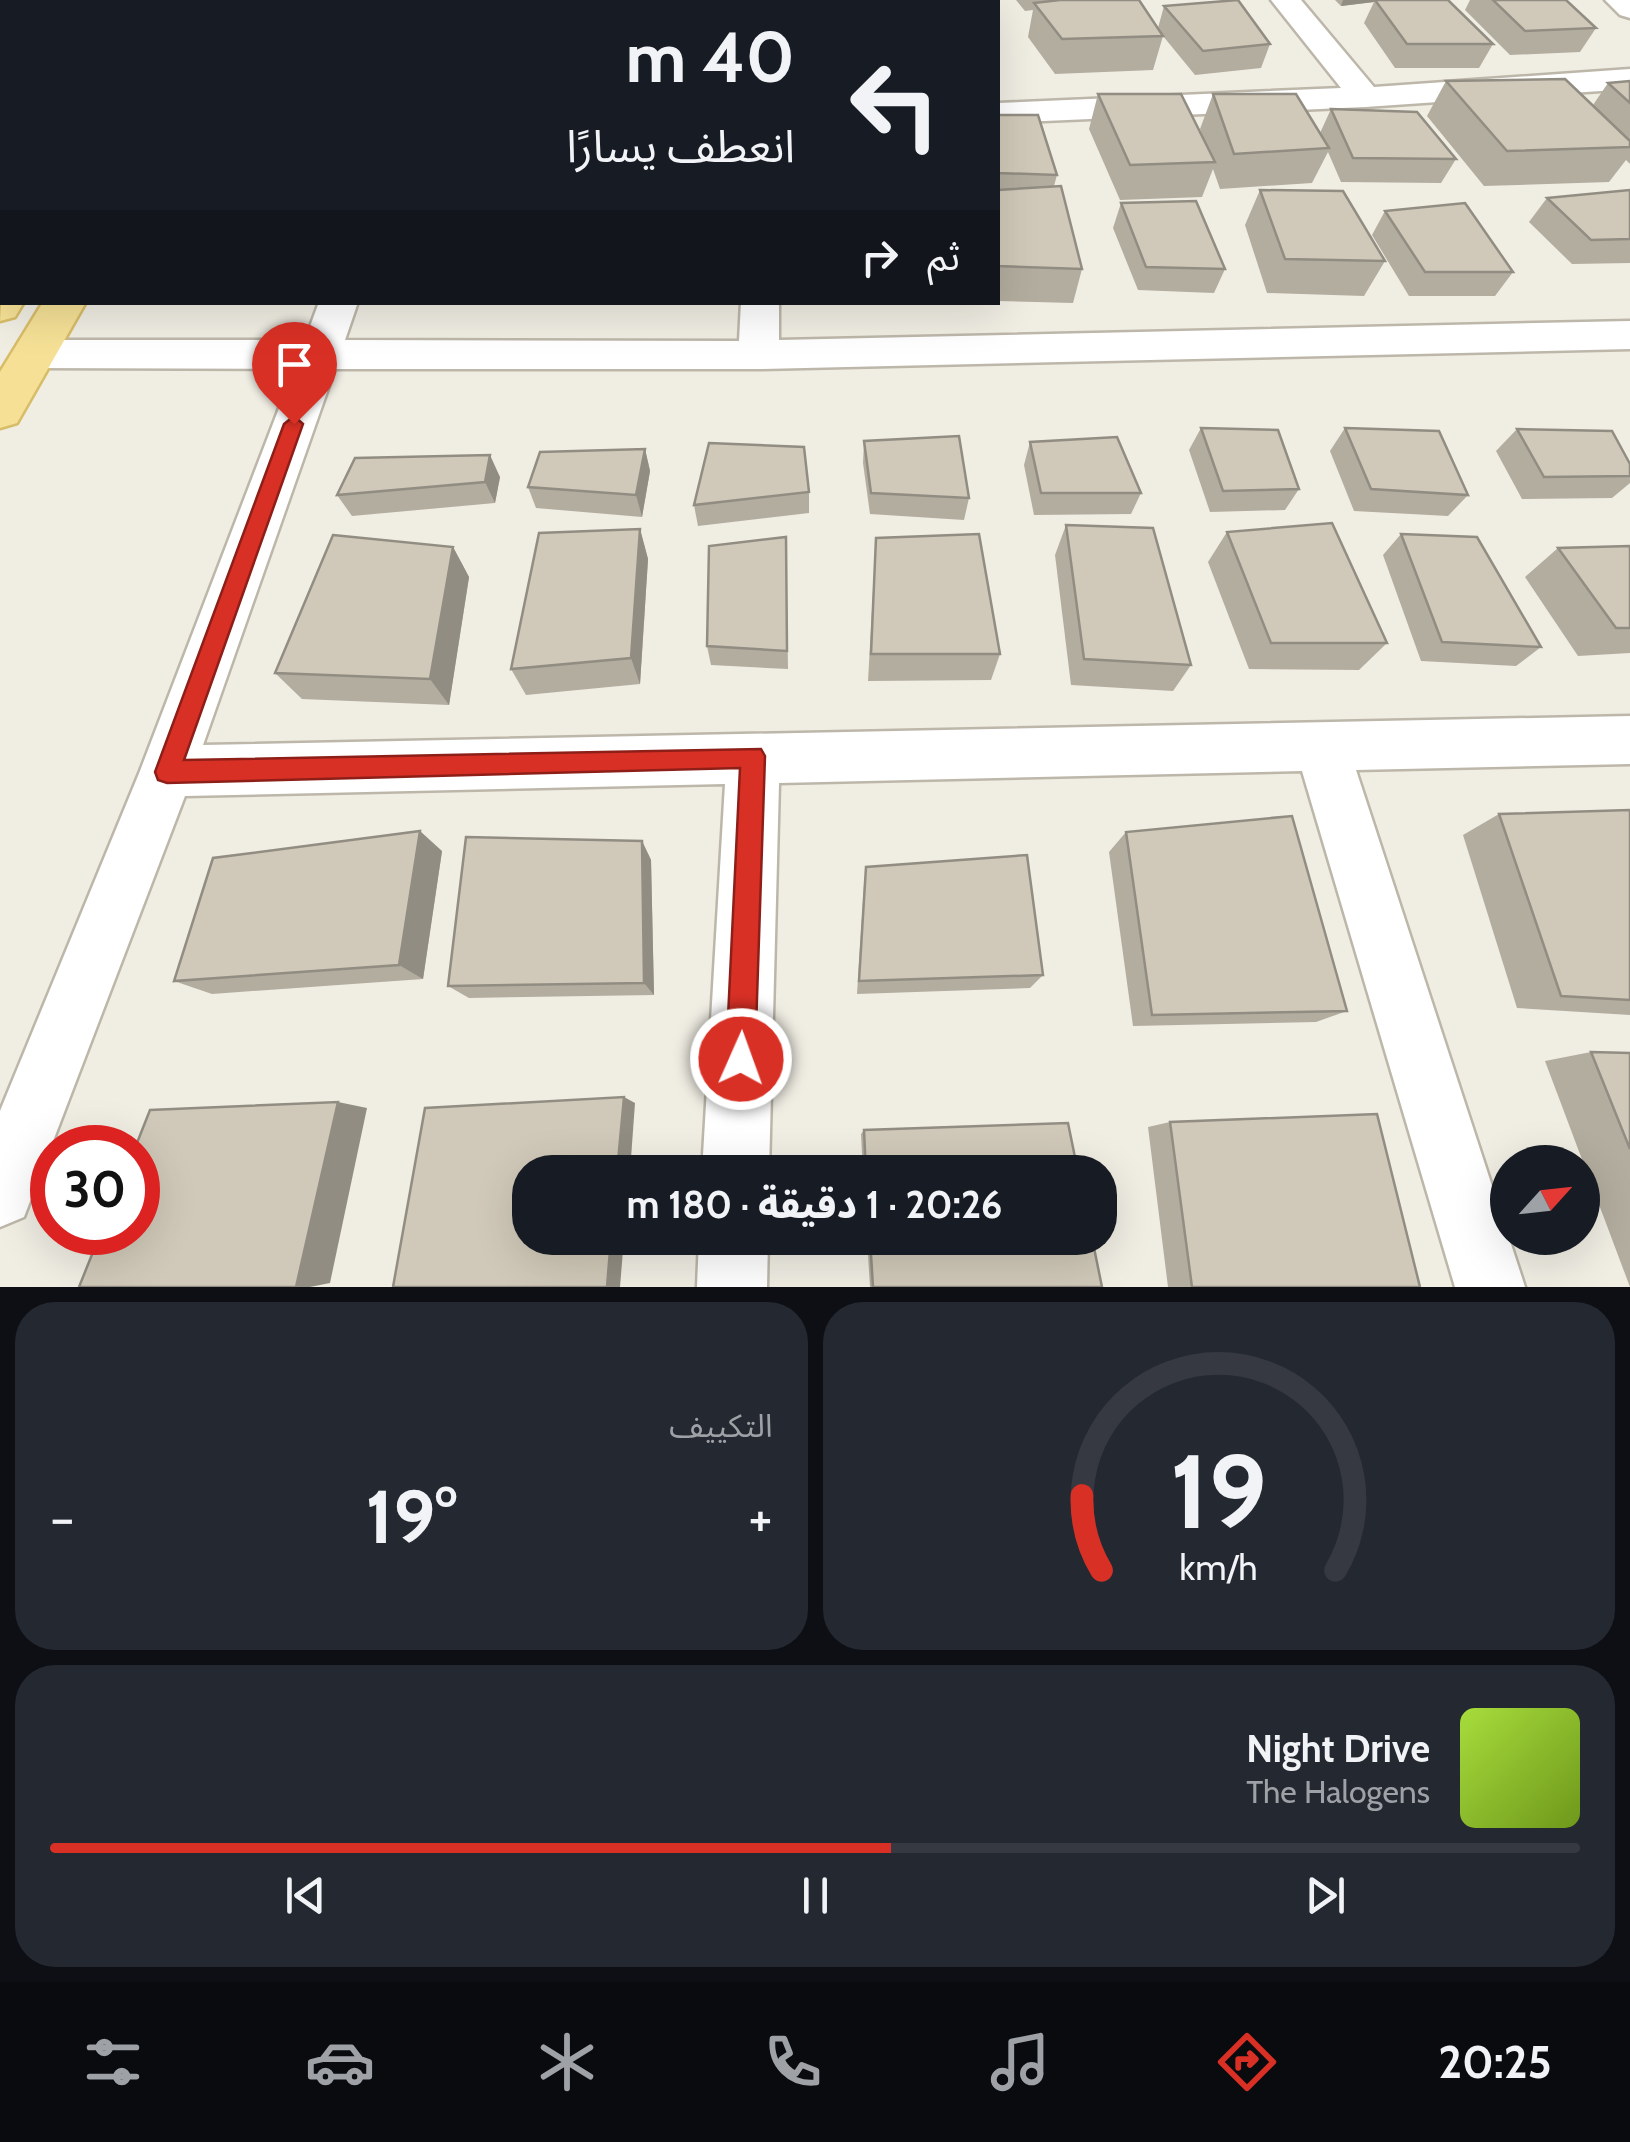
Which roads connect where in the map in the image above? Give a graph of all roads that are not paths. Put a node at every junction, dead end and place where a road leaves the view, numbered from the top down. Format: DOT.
graph roads {
  1 [pos="1286,0"];
  2 [pos="1620,0"];
  3 [pos="1630,8"];
  4 [pos="1630,79"];
  5 [pos="1366,98"];
  6 [pos="1000,112"];
  7 [pos="63,305"];
  8 [pos="337,305"];
  9 [pos="760,305"];
  10 [pos="1617,336"];
  11 [pos="34,354"];
  12 [pos="319,354"];
  13 [pos="759,355"];
  14 [pos="1630,374"];
  15 [pos="0,411"];
  16 [pos="1630,740"];
  17 [pos="1321,744"];
  18 [pos="752,756"];
  19 [pos="167,772"];
  20 [pos="737,1155"];
  21 [pos="0,1193"];
  22 [pos="733,1255"];
  23 [pos="732,1287"];
  24 [pos="1490,1287"];
  1 -- 5 [label="street"];
  2 -- 3 [label="street"];
  4 -- 5 [label="street"];
  5 -- 6 [label="street"];
  7 -- 11 [label="main road"];
  8 -- 12 [label="street"];
  9 -- 13 [label="street"];
  10 -- 13 [label="street"];
  10 -- 14 [label="street"];
  11 -- 12 [label="street"];
  11 -- 15 [label="main road"];
  12 -- 13 [label="street"];
  12 -- 19 [label="street"];
  16 -- 17 [label="street"];
  17 -- 18 [label="street"];
  17 -- 24 [label="street"];
  18 -- 19 [label="street"];
  18 -- 20 [label="street"];
  19 -- 21 [label="street"];
  22 -- 23 [label="street"];
}
